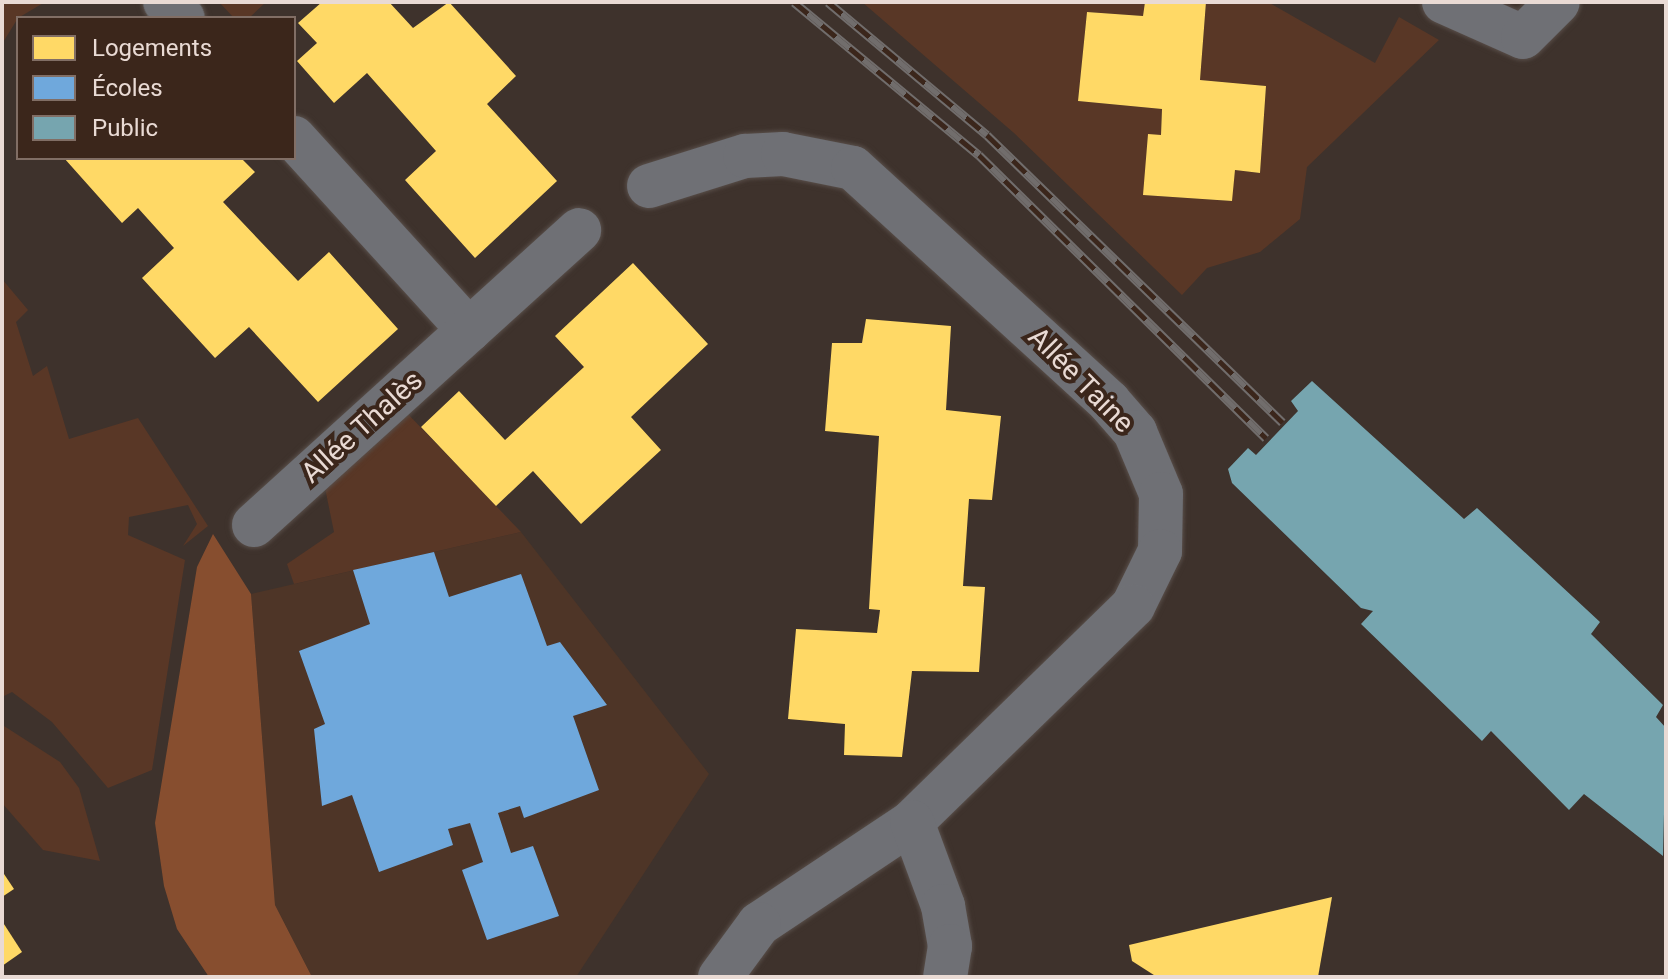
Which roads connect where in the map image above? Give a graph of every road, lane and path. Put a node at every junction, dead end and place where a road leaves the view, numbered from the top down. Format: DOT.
graph roads {
  1 [pos="165,2"];
  2 [pos="1444,2"];
  3 [pos="1558,2"];
  4 [pos="181,16"];
  5 [pos="296,140"];
  6 [pos="649,186"];
  7 [pos="579,230"];
  8 [pos="469,330"];
  9 [pos="254,525"];
  10 [pos="912,822"];
  11 [pos="720,977"];
  12 [pos="945,977"];
  1 -- 4 [label="street"];
  2 -- 3 [label="street"];
  5 -- 8 [label="street"];
  6 -- 10 [label="street, Allée Taine"];
  7 -- 8 [label="street, Allée Thalès"];
  8 -- 9 [label="street, Allée Thalès"];
  10 -- 11 [label="street, Allée Taine"];
  10 -- 12 [label="street"];
}
